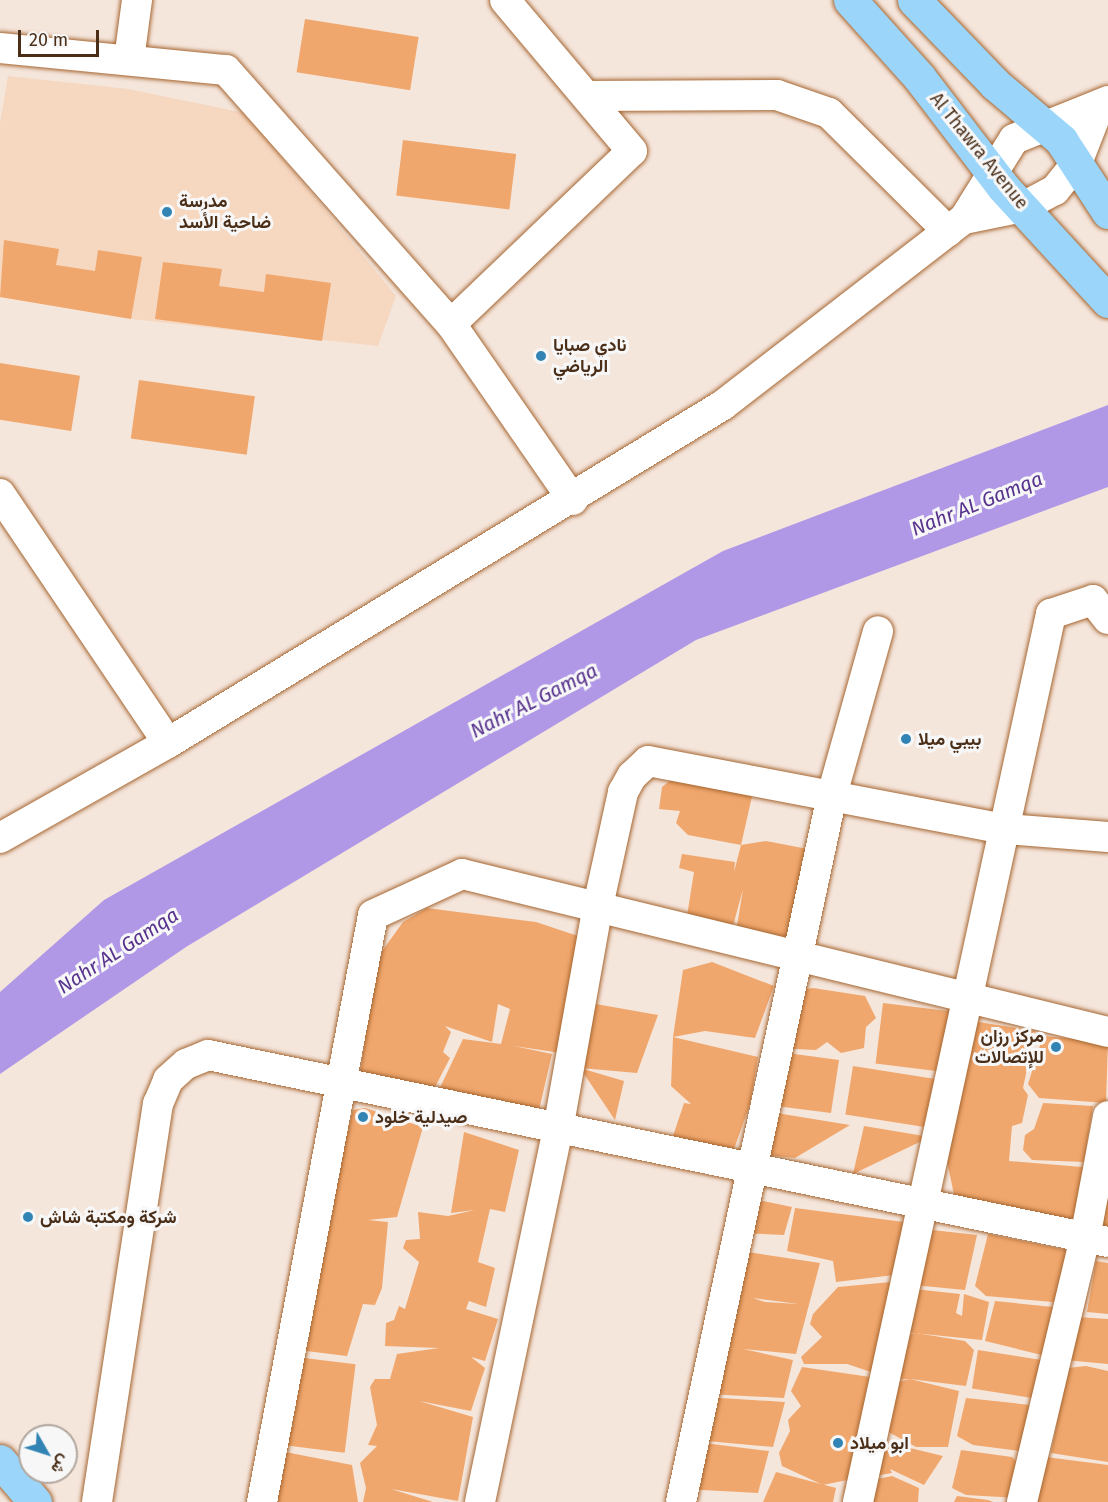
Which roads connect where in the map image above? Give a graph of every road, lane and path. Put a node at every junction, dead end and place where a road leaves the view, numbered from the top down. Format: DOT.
graph roads {
  1 [pos="137,0"];
  2 [pos="505,0"];
  3 [pos="849,0"];
  4 [pos="914,0"];
  5 [pos="0,48"];
  6 [pos="129,60"];
  7 [pos="586,96"];
  8 [pos="1103,105"];
  9 [pos="1046,124"];
  10 [pos="1077,163"];
  11 [pos="990,171"];
  12 [pos="1023,207"];
  13 [pos="1108,212"];
  14 [pos="956,225"];
  15 [pos="1108,301"];
  16 [pos="451,324"];
  17 [pos="0,494"];
  18 [pos="573,500"];
  19 [pos="1108,619"];
  20 [pos="878,631"];
  21 [pos="168,743"];
  22 [pos="832,795"];
  23 [pos="1006,828"];
  24 [pos="1108,837"];
  25 [pos="0,838"];
  26 [pos="598,906"];
  27 [pos="798,954"];
  28 [pos="969,994"];
  29 [pos="1108,1032"];
  30 [pos="338,1082"];
  31 [pos="1108,1116"];
  32 [pos="559,1124"];
  33 [pos="752,1168"];
  34 [pos="924,1204"];
  35 [pos="1097,1240"];
  36 [pos="0,1461"];
  37 [pos="35,1502"];
  38 [pos="97,1502"];
  39 [pos="262,1502"];
  40 [pos="480,1502"];
  41 [pos="681,1502"];
  42 [pos="858,1502"];
  43 [pos="1022,1502"];
  1 -- 6 [label="street"];
  2 -- 7 [label="street"];
  3 -- 11 [label="main road, Al Thawra Avenue"];
  4 -- 9 [label="main road"];
  5 -- 6 [label="street"];
  6 -- 16 [label="street"];
  7 -- 14 [label="street"];
  7 -- 16 [label="street"];
  8 -- 9 [label="street"];
  8 -- 10 [label="street"];
  9 -- 10 [label="main road"];
  9 -- 11 [label="street"];
  10 -- 12 [label="street"];
  10 -- 13 [label="main road"];
  11 -- 12 [label="main road, Al Thawra Avenue"];
  11 -- 14 [label="street"];
  12 -- 14 [label="street"];
  12 -- 15 [label="main road, Al Thawra Avenue"];
  14 -- 18 [label="street"];
  16 -- 18 [label="street"];
  17 -- 21 [label="street"];
  18 -- 21 [label="street"];
  19 -- 23 [label="street"];
  20 -- 22 [label="street"];
  21 -- 25 [label="street"];
  22 -- 23 [label="street"];
  22 -- 26 [label="street"];
  22 -- 27 [label="street"];
  23 -- 24 [label="street"];
  23 -- 28 [label="street"];
  26 -- 27 [label="street"];
  26 -- 30 [label="street"];
  26 -- 32 [label="street"];
  27 -- 28 [label="street"];
  27 -- 33 [label="street"];
  28 -- 29 [label="street"];
  28 -- 34 [label="street"];
  30 -- 32 [label="street"];
  30 -- 38 [label="street"];
  30 -- 39 [label="street"];
  31 -- 35 [label="street"];
  32 -- 33 [label="street"];
  32 -- 40 [label="street"];
  33 -- 34 [label="street"];
  33 -- 41 [label="street"];
  34 -- 35 [label="street"];
  34 -- 42 [label="street"];
  35 -- 43 [label="street"];
  36 -- 37 [label="main road"];
}
